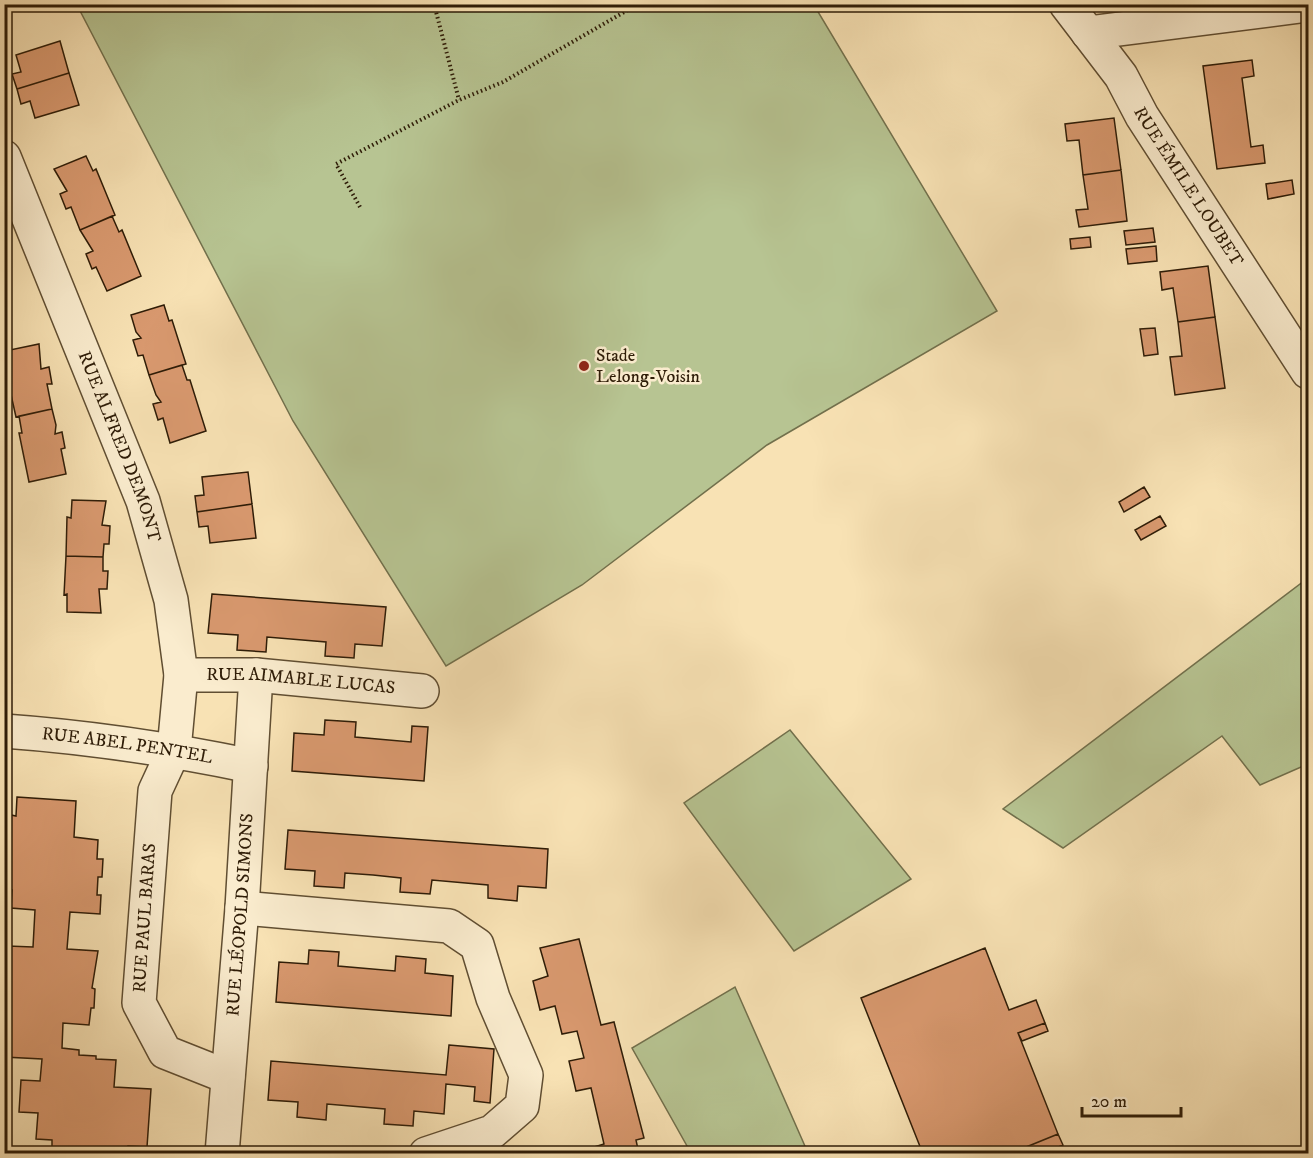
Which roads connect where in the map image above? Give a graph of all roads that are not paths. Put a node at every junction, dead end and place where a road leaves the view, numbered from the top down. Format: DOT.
graph roads {
  1 [pos="1066,4"];
  2 [pos="1308,5"];
  3 [pos="1140,27"];
  4 [pos="1088,33"];
  5 [pos="1120,76"];
  6 [pos="4,157"];
  7 [pos="1308,372"];
  8 [pos="181,675"];
  9 [pos="255,675"];
  10 [pos="422,691"];
  11 [pos="4,731"];
  12 [pos="174,750"];
  13 [pos="251,766"];
  14 [pos="242,908"];
  15 [pos="228,1077"];
  16 [pos="222,1154"];
  17 [pos="426,1154"];
  1 -- 4 [label="street, RUE ÉMILE LOUBET"];
  2 -- 3 [label="street"];
  3 -- 4 [label="street"];
  3 -- 5 [label="street"];
  4 -- 5 [label="street, RUE ÉMILE LOUBET"];
  5 -- 7 [label="street, RUE ÉMILE LOUBET"];
  6 -- 8 [label="street, RUE ALFRED DEMONT"];
  8 -- 9 [label="street, RUE AIMABLE LUCAS"];
  8 -- 12 [label="street, RUE ALFRED DEMONT"];
  9 -- 10 [label="street, RUE AIMABLE LUCAS"];
  9 -- 13 [label="street, RUE LÉOPOLD SIMONS"];
  11 -- 12 [label="street, RUE ABEL PENTEL"];
  12 -- 13 [label="street, RUE ABEL PENTEL"];
  12 -- 15 [label="street, RUE PAUL BARAS"];
  13 -- 14 [label="street, RUE LÉOPOLD SIMONS"];
  14 -- 15 [label="street, RUE LÉOPOLD SIMONS"];
  14 -- 17 [label="street"];
  15 -- 16 [label="street, RUE LÉOPOLD SIMONS"];
}
